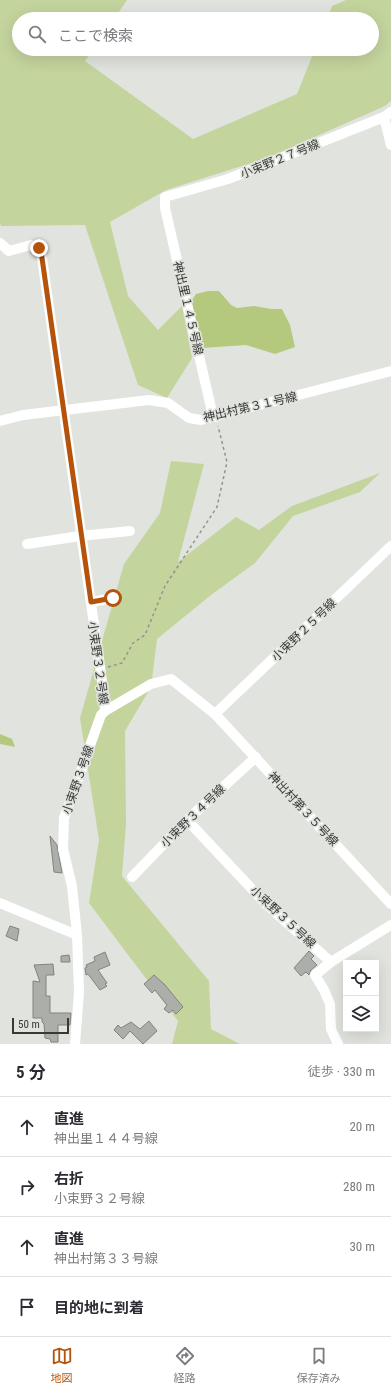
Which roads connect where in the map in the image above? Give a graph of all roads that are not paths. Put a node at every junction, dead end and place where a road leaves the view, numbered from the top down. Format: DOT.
graph roads {
  1 [pos="387,115"];
  2 [pos="391,145"];
  3 [pos="165,197"];
  4 [pos="0,243"];
  5 [pos="391,371"];
  6 [pos="63,411"];
  7 [pos="216,417"];
  8 [pos="0,421"];
  9 [pos="130,531"];
  10 [pos="80,536"];
  11 [pos="28,544"];
  12 [pos="390,550"];
  13 [pos="113,598"];
  14 [pos="91,602"];
  15 [pos="105,711"];
  16 [pos="215,714"];
  17 [pos="256,758"];
  18 [pos="187,820"];
  19 [pos="132,877"];
  20 [pos="0,903"];
  21 [pos="391,904"];
  22 [pos="391,925"];
  23 [pos="77,935"];
  24 [pos="331,962"];
  25 [pos="75,1044"];
  26 [pos="338,1044"];
  1 -- 2 [label="street"];
  1 -- 3 [label="street, 小束野２７号線"];
  3 -- 7 [label="street, 神出里１４５号線"];
  4 -- 6 [label="street, 小束野３２号線"];
  5 -- 7 [label="street, 神出村第３１号線"];
  6 -- 7 [label="street, 神出村第３１号線"];
  6 -- 8 [label="street, 神出村第３１号線"];
  6 -- 10 [label="street, 小束野３２号線"];
  9 -- 10 [label="street"];
  10 -- 11 [label="street"];
  10 -- 14 [label="street, 小束野３２号線"];
  12 -- 16 [label="street, 小束野２５号線"];
  13 -- 14 [label="street"];
  14 -- 15 [label="street, 小束野３２号線"];
  15 -- 16 [label="street"];
  15 -- 23 [label="street, 小束野３号線"];
  16 -- 17 [label="street, 神出村第３５号線"];
  17 -- 18 [label="street, 小束野３４号線"];
  17 -- 21 [label="street, 神出村第３５号線"];
  18 -- 19 [label="street, 小束野３４号線"];
  18 -- 24 [label="street, 小束野３５号線"];
  20 -- 23 [label="street"];
  22 -- 24 [label="street"];
  23 -- 25 [label="street, 小束野３号線"];
  24 -- 26 [label="street"];
}
